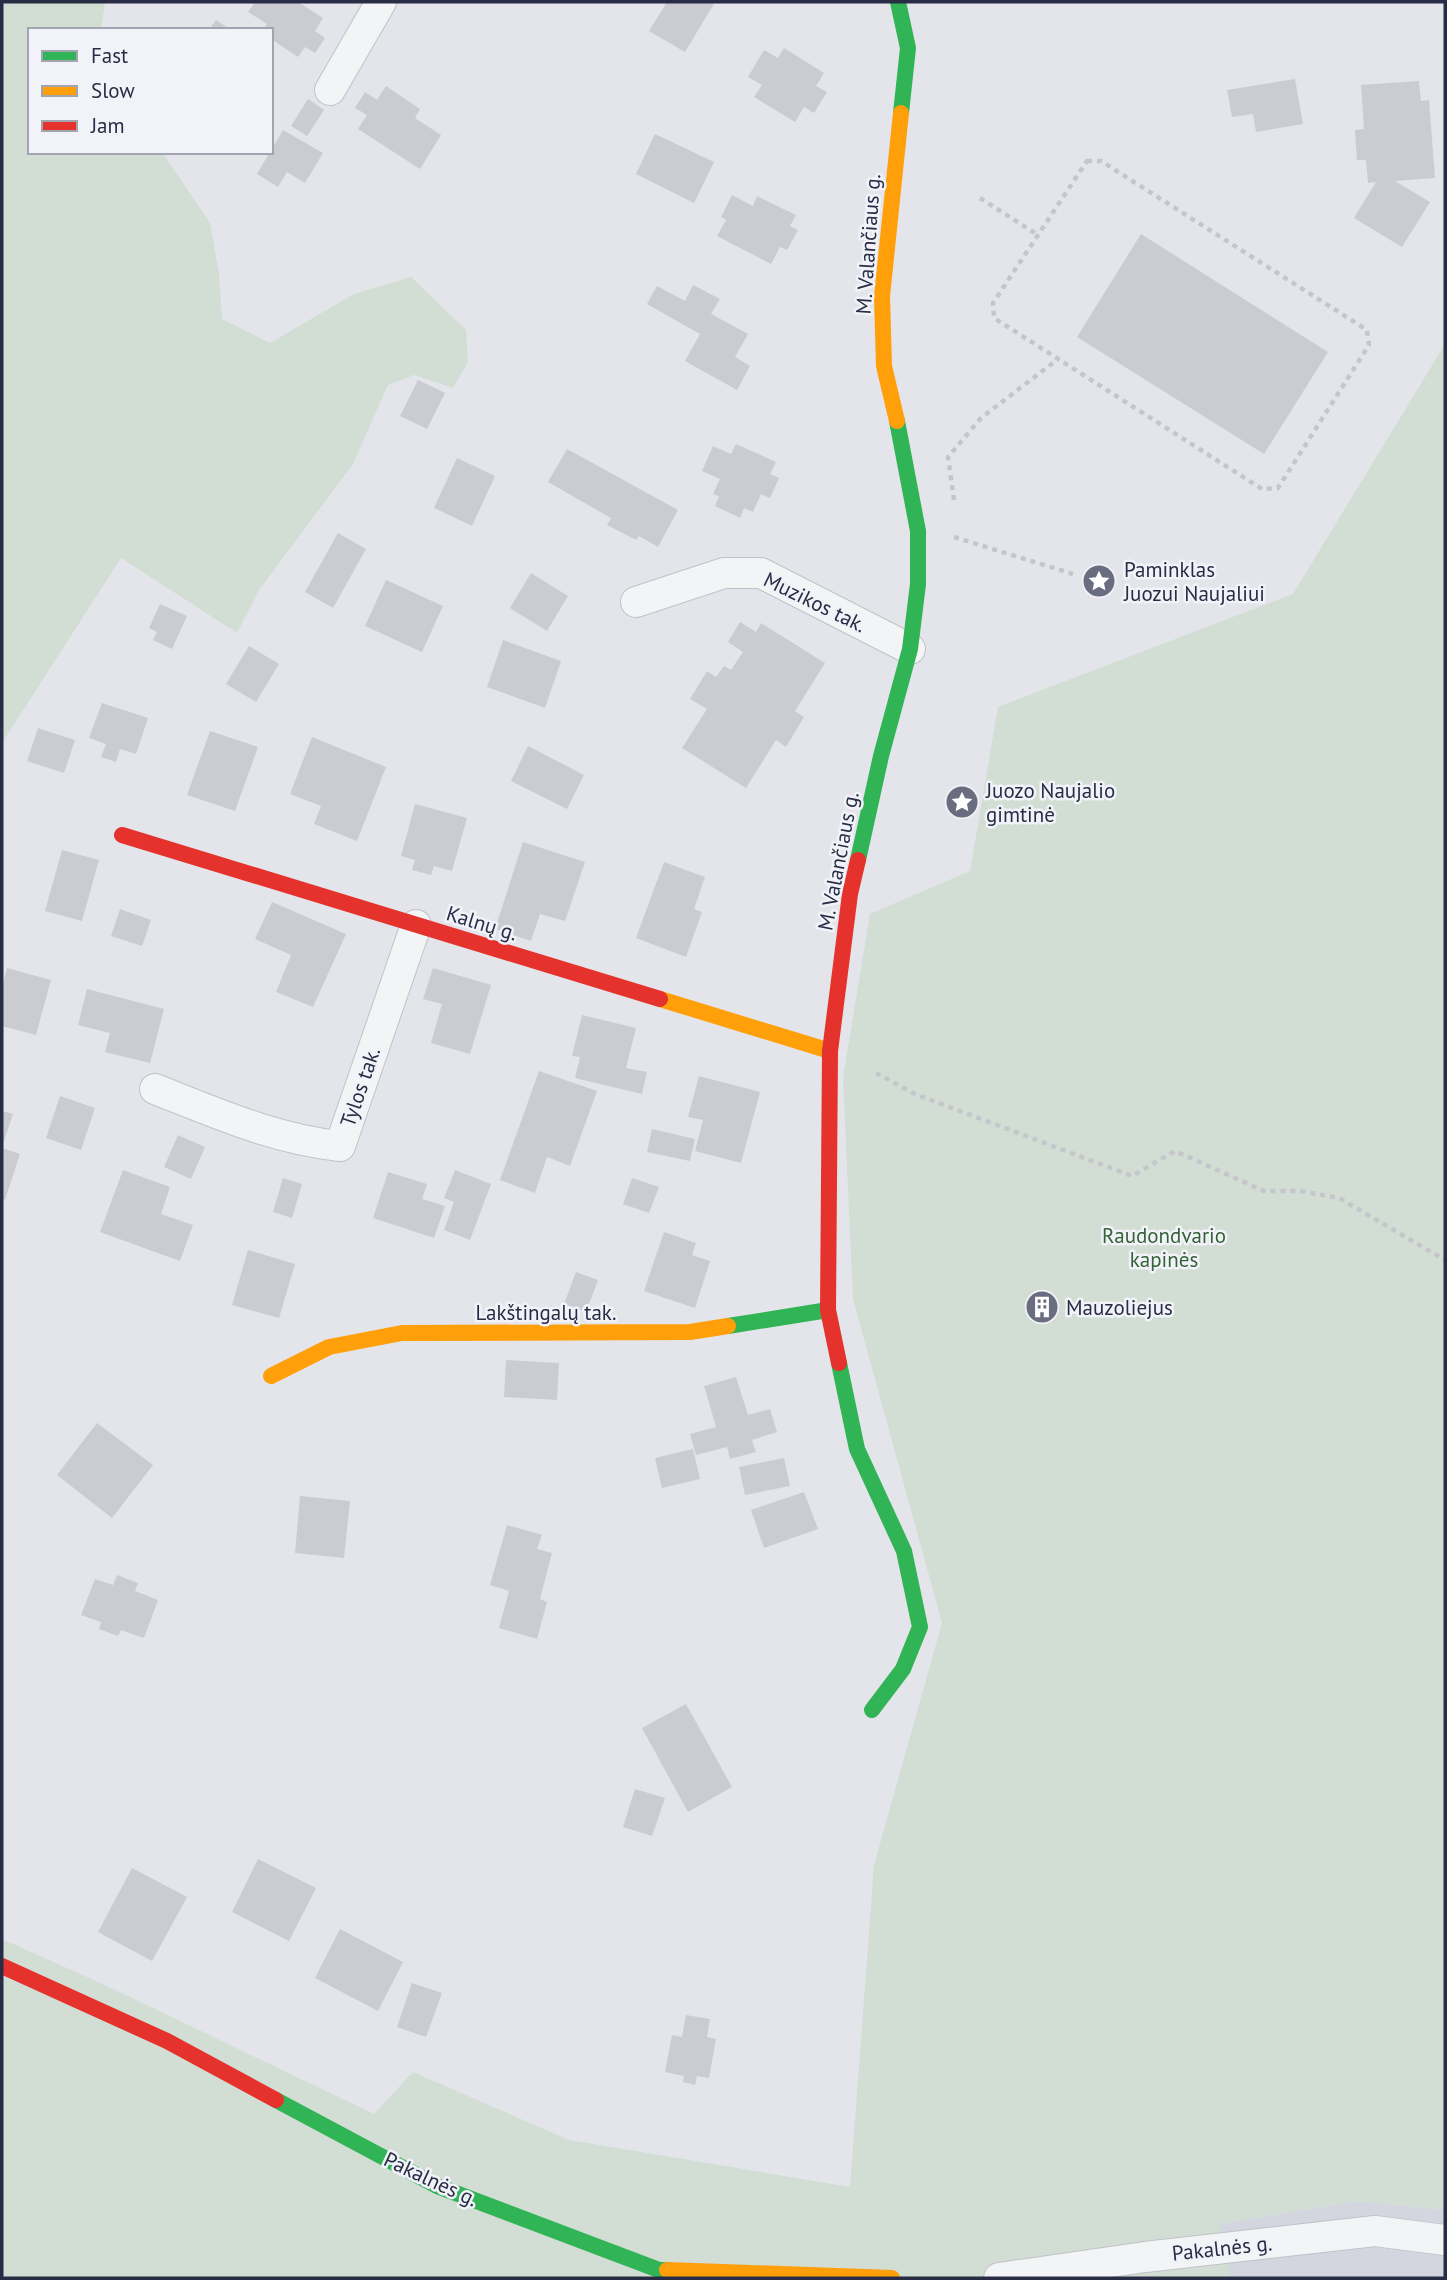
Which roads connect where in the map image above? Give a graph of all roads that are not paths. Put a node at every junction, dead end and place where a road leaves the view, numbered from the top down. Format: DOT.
graph roads {
  1 [pos="381,2"];
  2 [pos="898,2"];
  3 [pos="330,90"];
  4 [pos="635,602"];
  5 [pos="910,649"];
  6 [pos="121,835"];
  7 [pos="416,925"];
  8 [pos="830,1051"];
  9 [pos="155,1089"];
  10 [pos="828,1310"];
  11 [pos="271,1376"];
  12 [pos="872,1710"];
  13 [pos="2,1966"];
  14 [pos="1445,2240"];
  15 [pos="892,2278"];
  16 [pos="999,2278"];
  1 -- 3 [label="street"];
  2 -- 5 [label="street, M. Valančiaus g."];
  4 -- 5 [label="street, Muzikos tak."];
  5 -- 8 [label="street, M. Valančiaus g."];
  6 -- 7 [label="street, Kalnų g."];
  7 -- 8 [label="street, Kalnų g."];
  7 -- 9 [label="street, Tylos tak."];
  8 -- 10 [label="street, M. Valančiaus g."];
  10 -- 11 [label="street, Lakštingalų tak."];
  10 -- 12 [label="street, M. Valančiaus g."];
  13 -- 15 [label="street, Pakalnės g."];
  14 -- 16 [label="street, Pakalnės g."];
}
